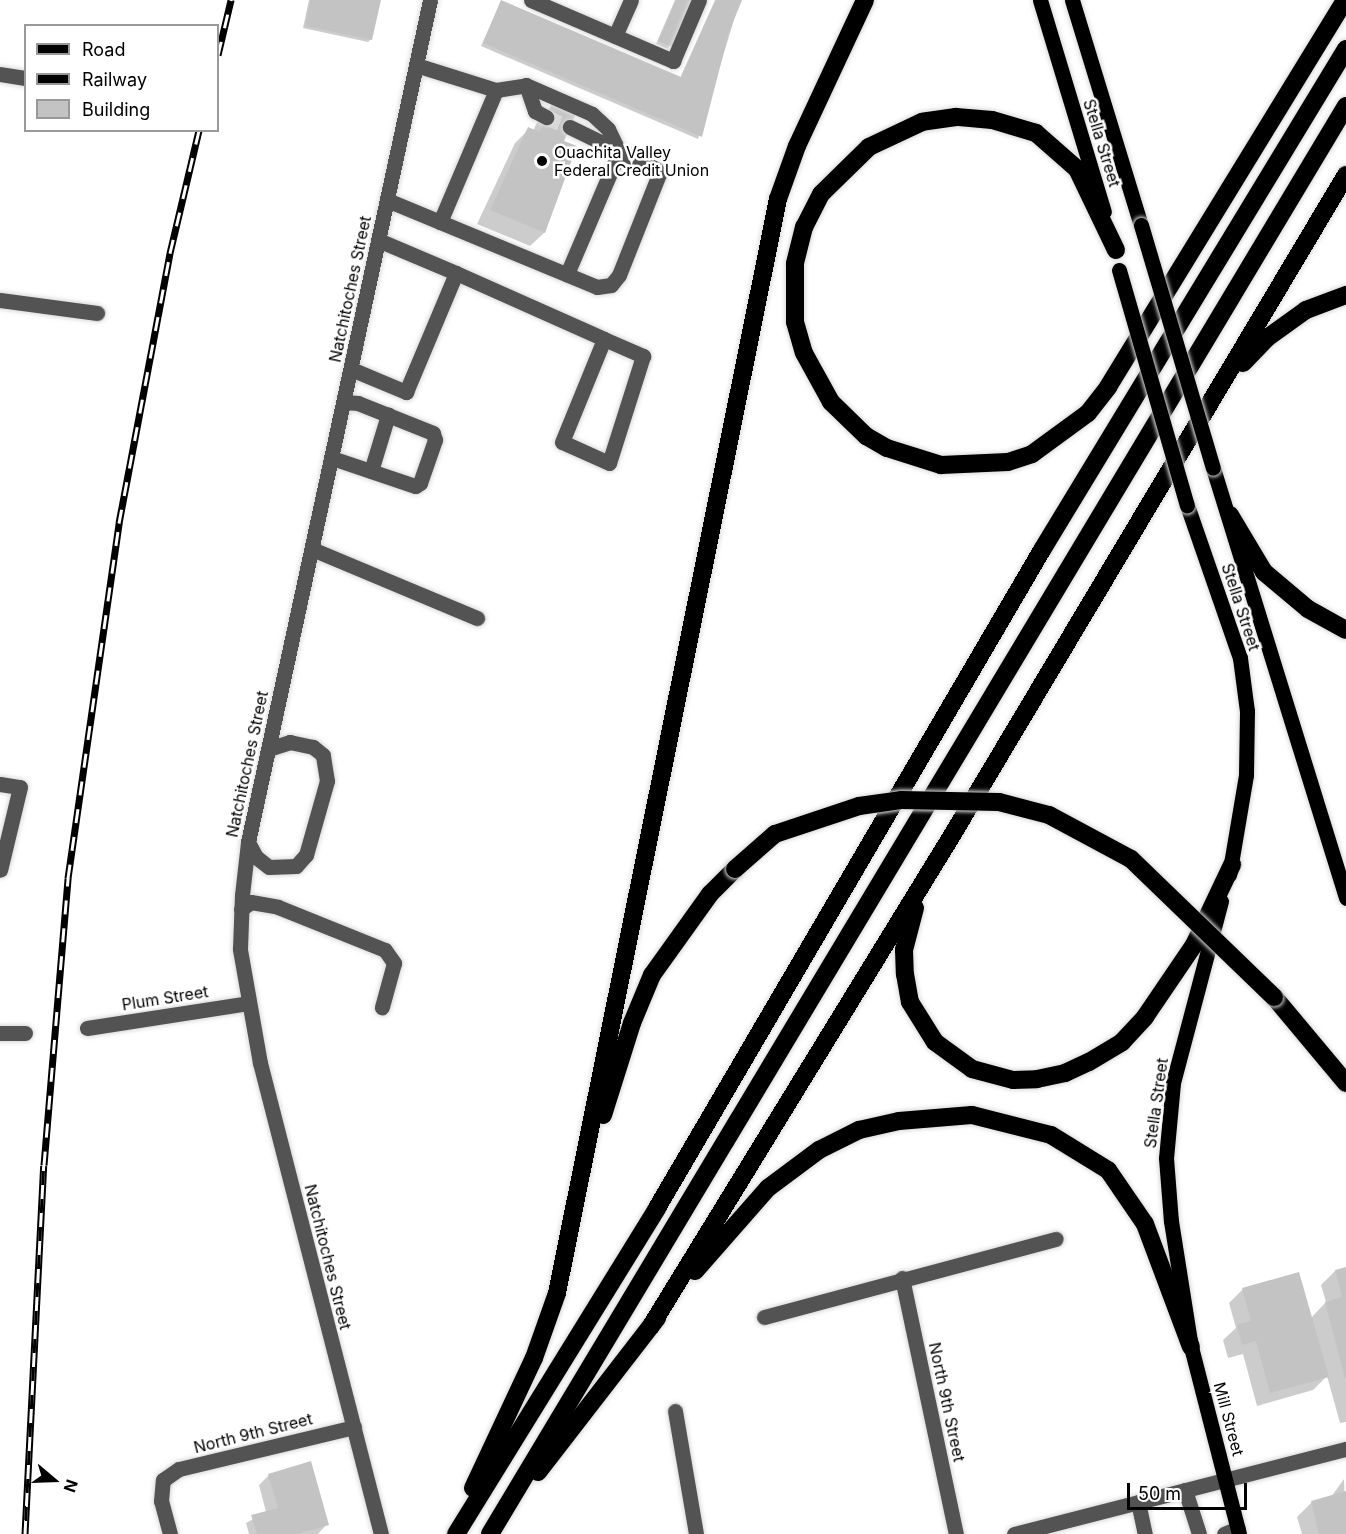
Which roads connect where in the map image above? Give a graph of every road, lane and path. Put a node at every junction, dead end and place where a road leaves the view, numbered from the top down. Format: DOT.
graph roads {
  1 [pos="430,0"];
  2 [pos="531,0"];
  3 [pos="631,0"];
  4 [pos="699,0"];
  5 [pos="865,0"];
  6 [pos="1040,0"];
  7 [pos="1072,0"];
  8 [pos="1345,0"];
  9 [pos="615,36"];
  10 [pos="1346,49"];
  11 [pos="417,65"];
  12 [pos="0,74"];
  13 [pos="24,78"];
  14 [pos="526,85"];
  15 [pos="496,90"];
  16 [pos="1346,106"];
  17 [pos="546,117"];
  18 [pos="570,127"];
  19 [pos="619,152"];
  20 [pos="1346,175"];
  21 [pos="387,200"];
  22 [pos="440,222"];
  23 [pos="378,240"];
  24 [pos="1116,250"];
  25 [pos="456,273"];
  26 [pos="567,274"];
  27 [pos="1346,295"];
  28 [pos="0,300"];
  29 [pos="97,313"];
  30 [pos="604,339"];
  31 [pos="351,369"];
  32 [pos="1220,386"];
  33 [pos="344,402"];
  34 [pos="388,415"];
  35 [pos="332,458"];
  36 [pos="371,471"];
  37 [pos="1230,515"];
  38 [pos="312,549"];
  39 [pos="477,618"];
  40 [pos="1346,630"];
  41 [pos="268,749"];
  42 [pos="0,784"];
  43 [pos="951,837"];
  44 [pos="248,842"];
  45 [pos="1232,865"];
  46 [pos="0,870"];
  47 [pos="1346,898"];
  48 [pos="242,909"];
  49 [pos="248,1003"];
  50 [pos="382,1007"];
  51 [pos="87,1028"];
  52 [pos="0,1033"];
  53 [pos="25,1033"];
  54 [pos="1346,1083"];
  55 [pos="1056,1239"];
  56 [pos="902,1278"];
  57 [pos="557,1293"];
  58 [pos="764,1317"];
  59 [pos="651,1326"];
  60 [pos="1191,1347"];
  61 [pos="675,1412"];
  62 [pos="354,1427"];
  63 [pos="1346,1449"];
  64 [pos="1226,1480"];
  65 [pos="1185,1490"];
  66 [pos="1138,1502"];
  67 [pos="1234,1532"];
  68 [pos="170,1534"];
  69 [pos="381,1534"];
  70 [pos="454,1534"];
  71 [pos="490,1534"];
  72 [pos="696,1534"];
  73 [pos="956,1534"];
  74 [pos="1014,1534"];
  75 [pos="1145,1534"];
  76 [pos="1198,1534"];
  1 -- 11 [label="street, Natchitoches Street"];
  2 -- 9 [label="street"];
  3 -- 9 [label="street"];
  4 -- 9 [label="street"];
  5 -- 57 [label="highway"];
  6 -- 24 [label="main road, Stella Street"];
  7 -- 37 [label="main road, Stella Street, bridge"];
  8 -- 24 [label="highway"];
  10 -- 70 [label="highway"];
  11 -- 15 [label="street"];
  11 -- 21 [label="street, Natchitoches Street"];
  12 -- 13 [label="street"];
  14 -- 15 [label="street"];
  14 -- 17 [label="street"];
  14 -- 19 [label="street"];
  15 -- 22 [label="street"];
  16 -- 71 [label="highway"];
  18 -- 19 [label="street"];
  19 -- 26 [label="street"];
  19 -- 26 [label="street"];
  20 -- 32 [label="highway"];
  21 -- 22 [label="street"];
  21 -- 23 [label="street, Natchitoches Street"];
  22 -- 26 [label="street"];
  23 -- 25 [label="street"];
  23 -- 31 [label="street, Natchitoches Street"];
  24 -- 45 [label="main road, Stella Street, bridge"];
  25 -- 30 [label="street"];
  25 -- 31 [label="street"];
  27 -- 32 [label="highway"];
  28 -- 29 [label="street"];
  30 -- 30 [label="street"];
  31 -- 33 [label="street, Natchitoches Street"];
  32 -- 43 [label="highway"];
  33 -- 34 [label="street"];
  33 -- 35 [label="street, Natchitoches Street"];
  34 -- 36 [label="street"];
  34 -- 36 [label="street"];
  35 -- 36 [label="street"];
  35 -- 38 [label="street, Natchitoches Street"];
  37 -- 40 [label="highway"];
  37 -- 47 [label="main road, Stella Street"];
  38 -- 39 [label="street"];
  38 -- 41 [label="street, Natchitoches Street"];
  41 -- 44 [label="street, Natchitoches Street"];
  41 -- 44 [label="street"];
  42 -- 46 [label="street"];
  43 -- 45 [label="highway"];
  43 -- 59 [label="highway"];
  44 -- 48 [label="street, Natchitoches Street"];
  45 -- 60 [label="main road, Stella Street"];
  48 -- 49 [label="street, Natchitoches Street"];
  48 -- 50 [label="street"];
  49 -- 51 [label="street, Plum Street"];
  49 -- 62 [label="street, Natchitoches Street"];
  52 -- 53 [label="street"];
  54 -- 57 [label="highway, bridge"];
  55 -- 56 [label="street"];
  56 -- 58 [label="street"];
  56 -- 73 [label="street, North 9th Street"];
  57 -- 70 [label="highway"];
  59 -- 60 [label="highway"];
  59 -- 71 [label="highway"];
  60 -- 64 [label="main road, Mill Street"];
  61 -- 72 [label="street"];
  62 -- 68 [label="street, North 9th Street"];
  62 -- 69 [label="street, Natchitoches Street"];
  63 -- 64 [label="street"];
  64 -- 65 [label="street"];
  64 -- 67 [label="main road, Mill Street"];
  65 -- 66 [label="street"];
  65 -- 76 [label="street"];
  66 -- 74 [label="street"];
  66 -- 75 [label="street"];
}
